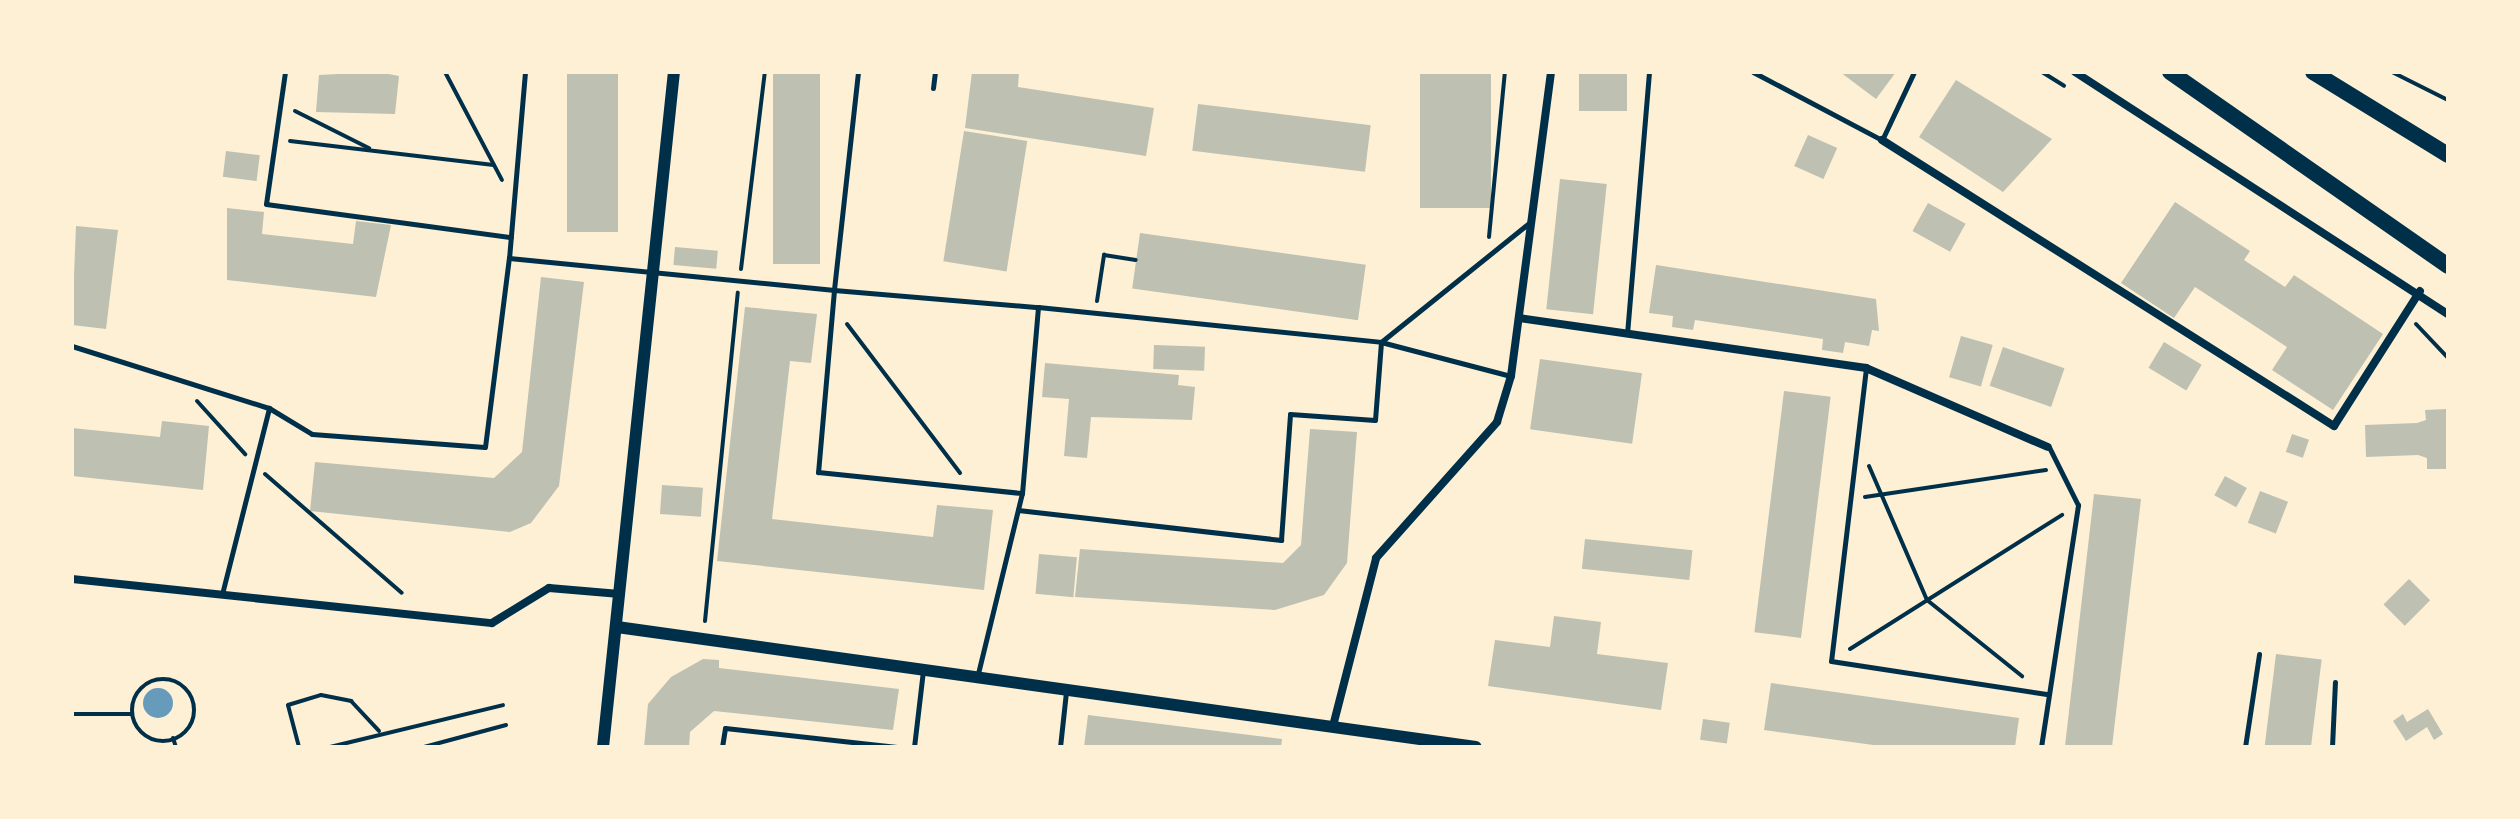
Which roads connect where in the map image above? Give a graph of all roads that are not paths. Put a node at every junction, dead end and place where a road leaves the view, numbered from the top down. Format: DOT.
graph roads {
  1 [pos="285,72"];
  2 [pos="525,72"];
  3 [pos="674,72"];
  4 [pos="858,72"];
  5 [pos="935,72"];
  6 [pos="1551,72"];
  7 [pos="1649,72"];
  8 [pos="1753,72"];
  9 [pos="1914,72"];
  10 [pos="2075,72"];
  11 [pos="2170,72"];
  12 [pos="2313,72"];
  13 [pos="933,88"];
  14 [pos="1882,140"];
  15 [pos="2448,155"];
  16 [pos="1530,222"];
  17 [pos="511,237"];
  18 [pos="509,258"];
  19 [pos="2448,266"];
  20 [pos="654,272"];
  21 [pos="834,290"];
  22 [pos="2420,291"];
  23 [pos="1038,307"];
  24 [pos="2448,314"];
  25 [pos="1519,318"];
  26 [pos="1627,335"];
  27 [pos="1381,342"];
  28 [pos="72,346"];
  29 [pos="1866,368"];
  30 [pos="1511,376"];
  31 [pos="269,408"];
  32 [pos="2048,447"];
  33 [pos="1022,493"];
  34 [pos="1018,510"];
  35 [pos="72,579"];
  36 [pos="222,594"];
  37 [pos="620,594"];
  38 [pos="617,627"];
  39 [pos="2259,654"];
  40 [pos="923,669"];
  41 [pos="976,678"];
  42 [pos="2335,682"];
  43 [pos="1066,689"];
  44 [pos="2046,694"];
  45 [pos="1333,726"];
  46 [pos="603,747"];
  47 [pos="722,747"];
  48 [pos="897,747"];
  49 [pos="914,747"];
  50 [pos="1060,747"];
  51 [pos="1476,747"];
  52 [pos="2041,747"];
  53 [pos="2245,747"];
  54 [pos="2332,747"];
  1 -- 17 [label="lane"];
  2 -- 17 [label="lane"];
  3 -- 20 [label="street"];
  4 -- 21 [label="lane"];
  5 -- 13 [label="lane"];
  6 -- 16 [label="street"];
  7 -- 26 [label="lane"];
  8 -- 14 [label="lane"];
  9 -- 14 [label="lane"];
  10 -- 22 [label="street"];
  11 -- 19 [label="main road"];
  12 -- 15 [label="main road"];
  14 -- 22 [label="street"];
  16 -- 25 [label="street"];
  16 -- 27 [label="lane"];
  17 -- 18 [label="lane"];
  18 -- 20 [label="lane"];
  18 -- 31 [label="lane"];
  20 -- 21 [label="lane"];
  20 -- 37 [label="street"];
  21 -- 23 [label="lane"];
  21 -- 33 [label="lane"];
  22 -- 24 [label="street"];
  23 -- 27 [label="lane"];
  23 -- 33 [label="lane"];
  25 -- 26 [label="street"];
  25 -- 30 [label="street"];
  26 -- 29 [label="street"];
  27 -- 30 [label="lane"];
  27 -- 34 [label="lane"];
  28 -- 31 [label="lane"];
  29 -- 32 [label="street"];
  29 -- 44 [label="lane"];
  30 -- 45 [label="street"];
  31 -- 36 [label="lane"];
  32 -- 44 [label="lane"];
  33 -- 34 [label="lane"];
  34 -- 41 [label="lane"];
  35 -- 36 [label="street"];
  36 -- 37 [label="street"];
  37 -- 38 [label="street"];
  38 -- 40 [label="street"];
  38 -- 46 [label="street"];
  39 -- 53 [label="lane"];
  40 -- 41 [label="street"];
  40 -- 49 [label="lane"];
  41 -- 43 [label="street"];
  42 -- 54 [label="lane"];
  43 -- 45 [label="street"];
  43 -- 50 [label="lane"];
  44 -- 52 [label="lane"];
  45 -- 51 [label="street"];
  47 -- 48 [label="lane"];
}
